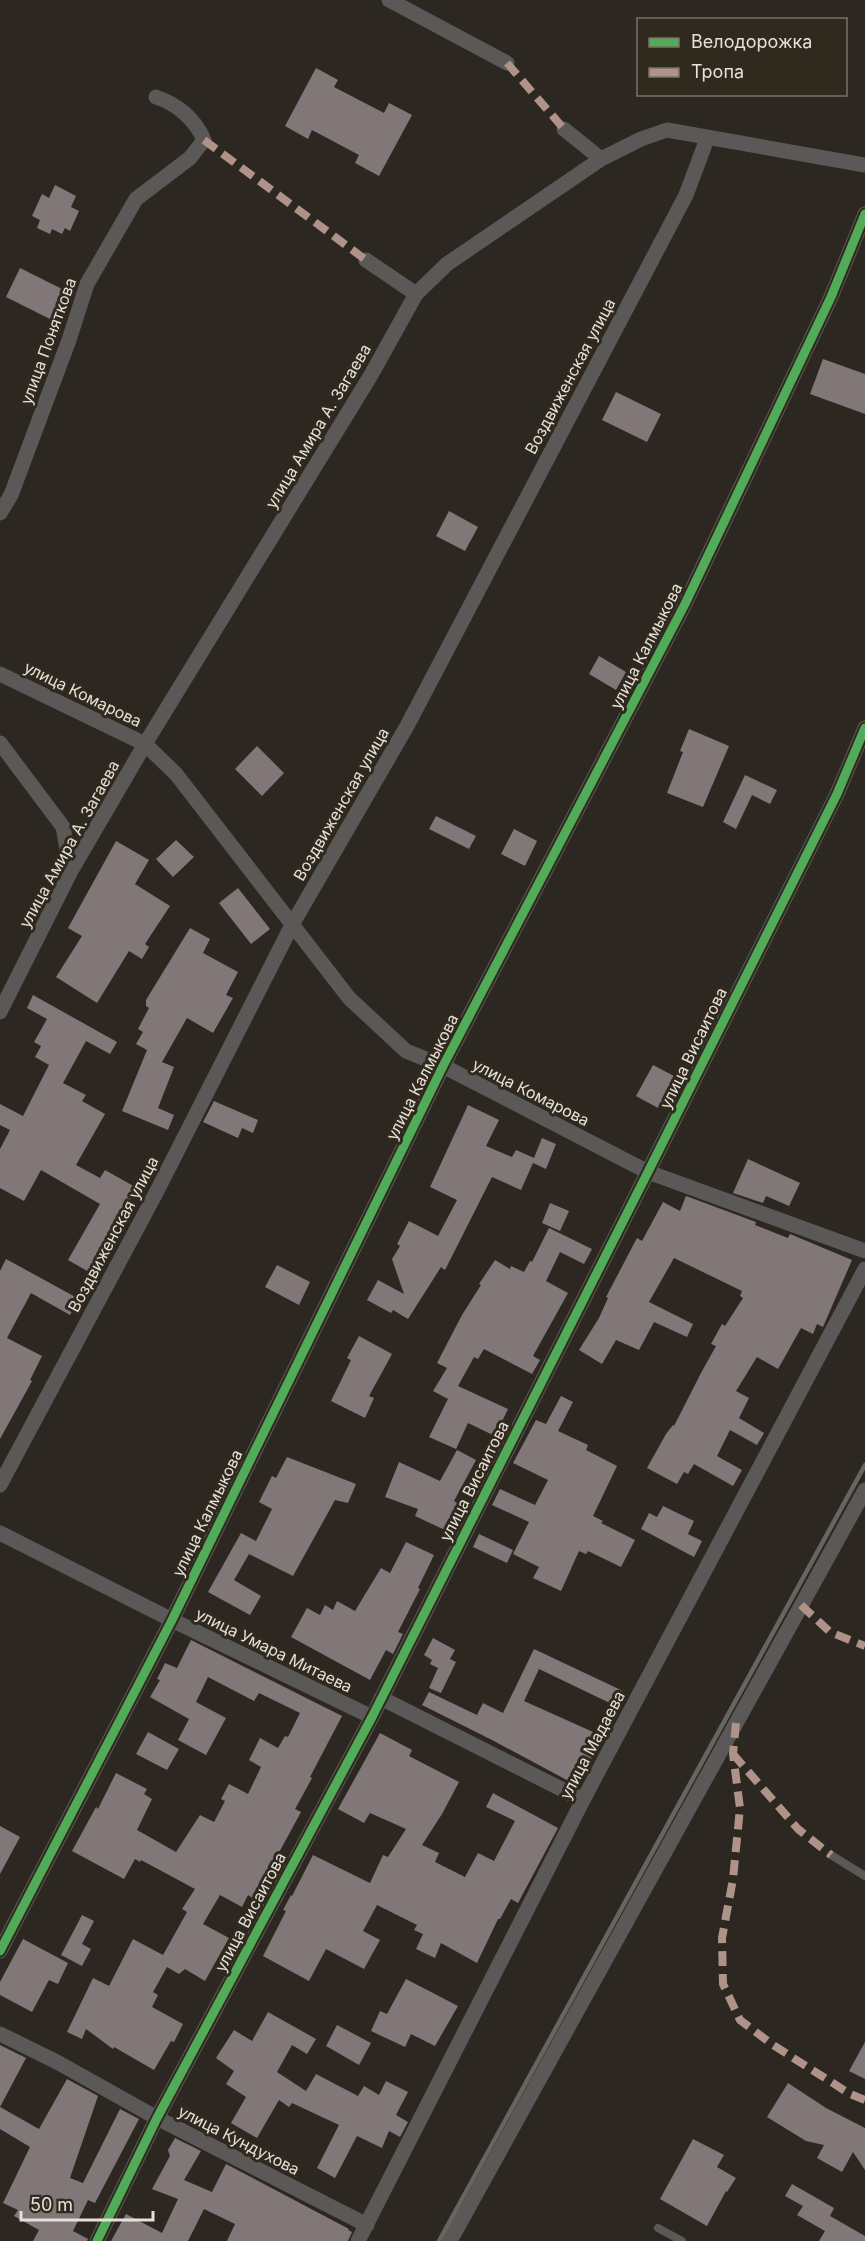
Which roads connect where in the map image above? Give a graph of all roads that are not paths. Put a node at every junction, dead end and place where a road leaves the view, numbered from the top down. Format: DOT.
graph roads {
  1 [pos="389,0"];
  2 [pos="507,63"];
  3 [pos="156,97"];
  4 [pos="564,129"];
  5 [pos="707,139"];
  6 [pos="601,159"];
  7 [pos="865,165"];
  8 [pos="865,214"];
  9 [pos="366,260"];
  10 [pos="416,294"];
  11 [pos="0,513"];
  12 [pos="0,674"];
  13 [pos="865,728"];
  14 [pos="0,742"];
  15 [pos="145,744"];
  16 [pos="71,871"];
  17 [pos="293,923"];
  18 [pos="0,1012"];
  19 [pos="443,1066"];
  20 [pos="648,1172"];
  21 [pos="865,1251"];
  22 [pos="865,1269"];
  23 [pos="0,1485"];
  24 [pos="865,1490"];
  25 [pos="0,1533"];
  26 [pos="172,1620"];
  27 [pos="381,1698"];
  28 [pos="372,1717"];
  29 [pos="583,1800"];
  30 [pos="831,1855"];
  31 [pos="865,1876"];
  32 [pos="0,1951"];
  33 [pos="0,2034"];
  34 [pos="158,2118"];
  35 [pos="367,2225"];
  36 [pos="658,2228"];
  37 [pos="97,2241"];
  38 [pos="358,2241"];
  39 [pos="450,2241"];
  40 [pos="682,2241"];
  1 -- 2 [label="street"];
  3 -- 11 [label="street, улица Поняткова"];
  4 -- 6 [label="street"];
  5 -- 6 [label="street, улица Амира А. Загаева"];
  5 -- 7 [label="street, улица Амира А. Загаева"];
  5 -- 17 [label="street, Воздвиженская улица"];
  6 -- 10 [label="street, улица Амира А. Загаева"];
  8 -- 19 [label="street, улица Калмыкова"];
  9 -- 10 [label="street"];
  10 -- 15 [label="street, улица Амира А. Загаева"];
  12 -- 15 [label="street, улица Комарова"];
  13 -- 20 [label="street, улица Висаитова"];
  14 -- 16 [label="street"];
  15 -- 16 [label="street, улица Амира А. Загаева"];
  15 -- 17 [label="street, улица Комарова"];
  16 -- 18 [label="street, улица Амира А. Загаева"];
  17 -- 19 [label="street, улица Комарова"];
  17 -- 23 [label="street, Воздвиженская улица"];
  19 -- 20 [label="street, улица Комарова"];
  19 -- 26 [label="street, улица Калмыкова"];
  20 -- 21 [label="street, улица Комарова"];
  20 -- 27 [label="street, улица Висаитова"];
  22 -- 29 [label="street, улица Мадаева"];
  24 -- 39 [label="street"];
  25 -- 26 [label="street, улица Умара Митаева"];
  26 -- 28 [label="street, улица Умара Митаева"];
  26 -- 32 [label="street, улица Калмыкова"];
  27 -- 28 [label="street, улица Висаитова"];
  27 -- 29 [label="street"];
  28 -- 34 [label="street, улица Висаитова"];
  29 -- 35 [label="street, улица Мадаева"];
  30 -- 31 [label="lane"];
  33 -- 34 [label="street, улица Кундухова"];
  34 -- 35 [label="street, улица Кундухова"];
  34 -- 37 [label="street, улица Висаитова"];
  35 -- 38 [label="street, улица Мадаева"];
  36 -- 40 [label="lane"];
}
